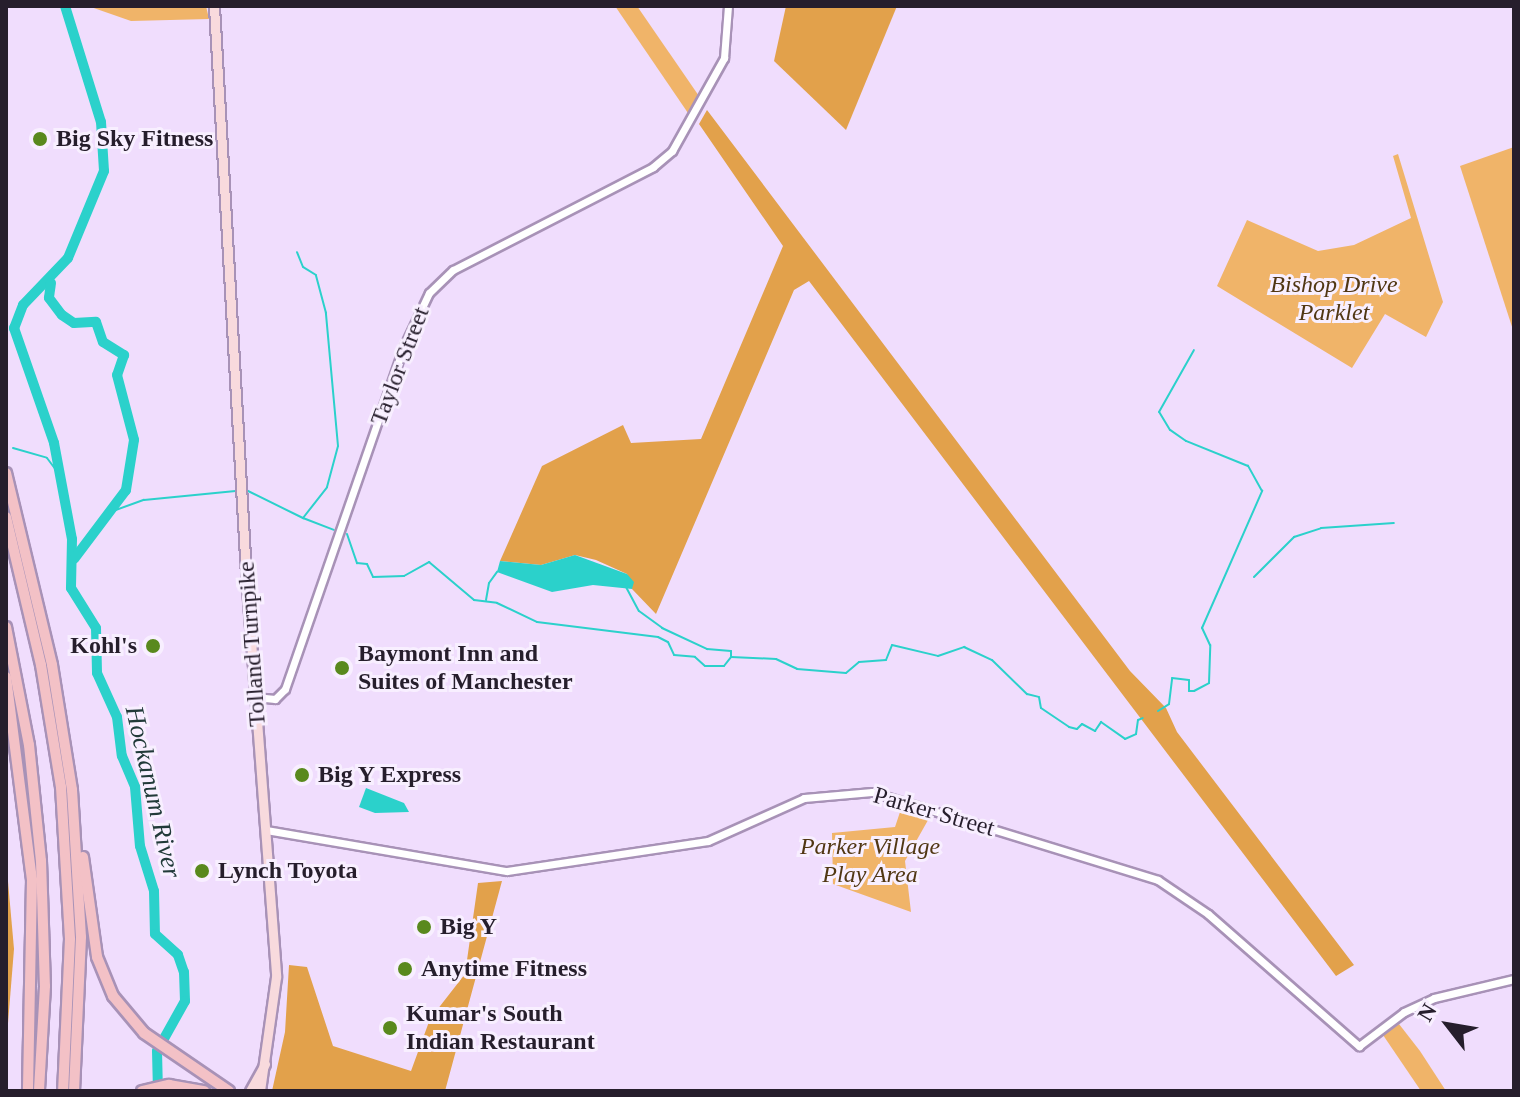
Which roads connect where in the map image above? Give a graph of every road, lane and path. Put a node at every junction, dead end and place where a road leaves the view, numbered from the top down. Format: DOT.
graph roads {
  1 [pos="214,6"];
  2 [pos="728,6"];
  3 [pos="6,473"];
  4 [pos="6,517"];
  5 [pos="6,627"];
  6 [pos="6,677"];
  7 [pos="255,697"];
  8 [pos="72,790"];
  9 [pos="266,830"];
  10 [pos="1514,979"];
  11 [pos="265,1064"];
  12 [pos="144,1090"];
  13 [pos="28,1091"];
  14 [pos="39,1091"];
  15 [pos="63,1091"];
  16 [pos="74,1091"];
  17 [pos="204,1091"];
  18 [pos="229,1091"];
  19 [pos="250,1091"];
  20 [pos="260,1091"];
  1 -- 7 [label="main road, Tolland Turnpike"];
  2 -- 7 [label="street, Taylor Street"];
  3 -- 8 [label="highway"];
  4 -- 15 [label="highway"];
  5 -- 14 [label="highway"];
  6 -- 13 [label="highway"];
  7 -- 9 [label="main road, Tolland Turnpike"];
  8 -- 16 [label="highway"];
  8 -- 18 [label="highway"];
  9 -- 10 [label="street, Parker Street"];
  9 -- 11 [label="main road, Tolland Turnpike"];
  11 -- 19 [label="main road, Tolland Turnpike"];
  11 -- 20 [label="main road, Tolland Turnpike"];
  12 -- 17 [label="highway"];
}
